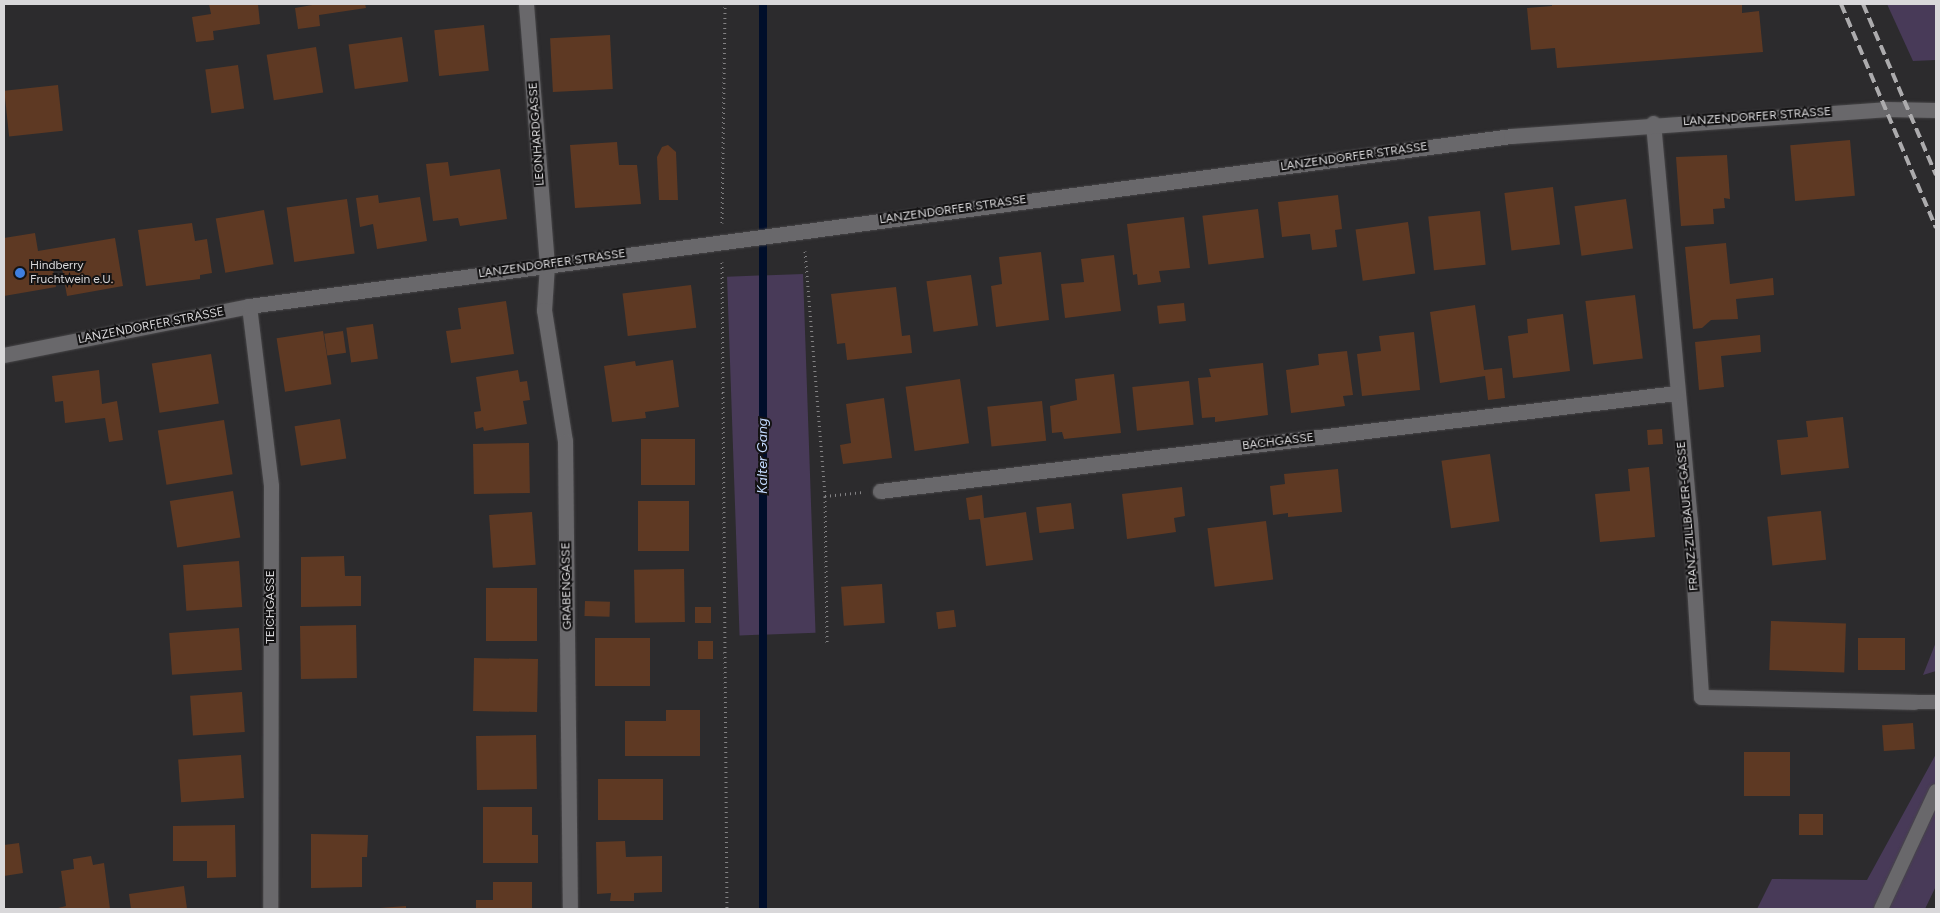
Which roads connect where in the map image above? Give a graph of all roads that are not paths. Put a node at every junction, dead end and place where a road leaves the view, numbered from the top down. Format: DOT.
graph roads {
  1 [pos="526,4"];
  2 [pos="1936,110"];
  3 [pos="1653,123"];
  4 [pos="547,265"];
  5 [pos="249,306"];
  6 [pos="4,355"];
  7 [pos="1676,393"];
  8 [pos="880,491"];
  9 [pos="1914,702"];
  10 [pos="1936,702"];
  11 [pos="1936,791"];
  12 [pos="270,909"];
  13 [pos="570,909"];
  14 [pos="1881,909"];
  1 -- 4 [label="street, LEONHARDGASSE"];
  2 -- 3 [label="street, LANZENDORFER STRASSE"];
  3 -- 4 [label="street, LANZENDORFER STRASSE"];
  3 -- 7 [label="street, FRANZ-ZILLBAUER-GASSE"];
  4 -- 5 [label="street, LANZENDORFER STRASSE"];
  4 -- 13 [label="street, GRABENGASSE"];
  5 -- 6 [label="street, LANZENDORFER STRASSE"];
  5 -- 12 [label="street, TEICHGASSE"];
  7 -- 8 [label="street, BACHGASSE"];
  7 -- 9 [label="street, FRANZ-ZILLBAUER-GASSE"];
  9 -- 10 [label="lane"];
  11 -- 14 [label="lane"];
}
